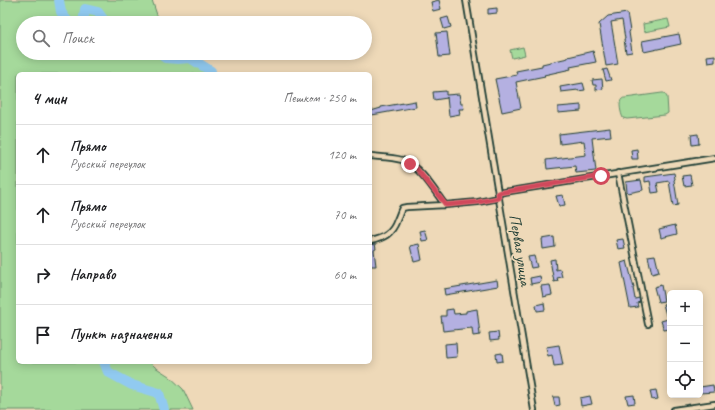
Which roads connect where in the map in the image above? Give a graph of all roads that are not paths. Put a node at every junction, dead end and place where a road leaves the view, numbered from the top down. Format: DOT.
graph roads {
  1 [pos="466,0"];
  2 [pos="372,156"];
  3 [pos="715,158"];
  4 [pos="618,173"];
  5 [pos="499,196"];
  6 [pos="446,205"];
  7 [pos="372,241"];
  8 [pos="648,324"];
  9 [pos="715,404"];
  10 [pos="534,410"];
  11 [pos="674,410"];
  1 -- 5 [label="street, Первая улица"];
  2 -- 6 [label="street"];
  3 -- 4 [label="street"];
  4 -- 5 [label="street"];
  4 -- 8 [label="street"];
  5 -- 6 [label="street"];
  5 -- 10 [label="street, Первая улица"];
  6 -- 7 [label="street"];
  9 -- 11 [label="street"];
}
